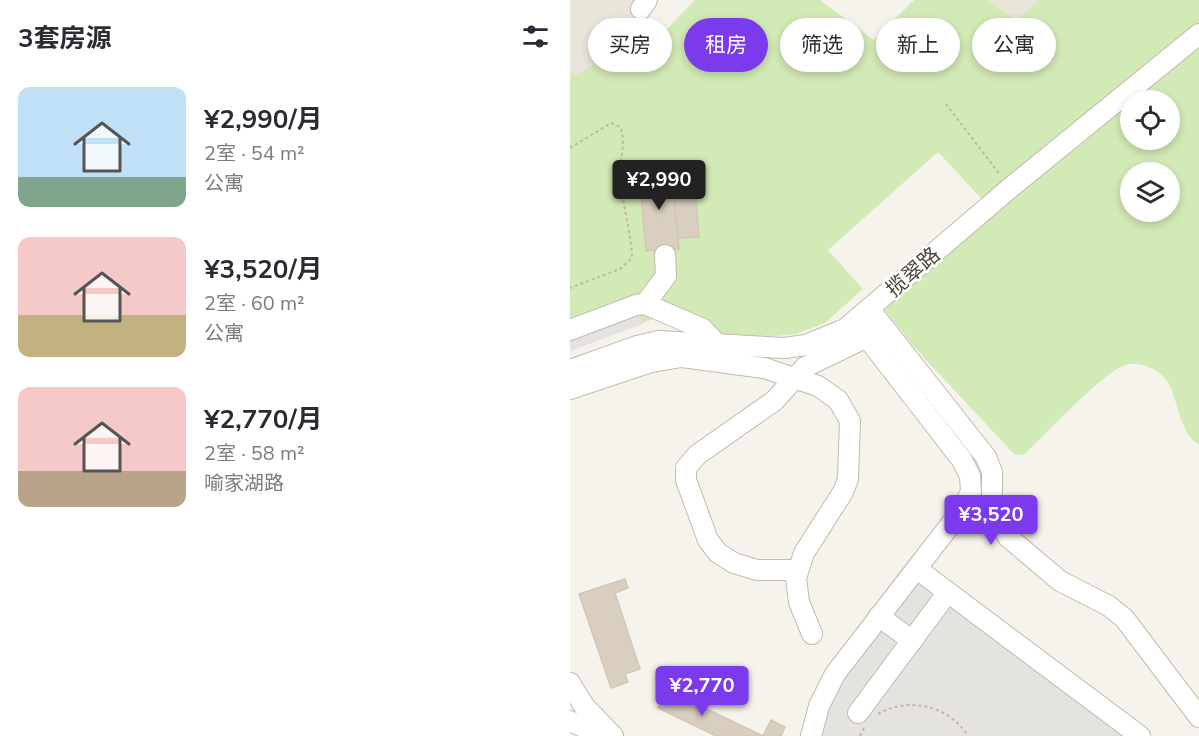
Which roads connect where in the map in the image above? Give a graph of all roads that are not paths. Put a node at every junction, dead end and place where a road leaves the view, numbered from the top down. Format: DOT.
graph roads {
  1 [pos="1199,34"];
  2 [pos="664,255"];
  3 [pos="645,304"];
  4 [pos="864,323"];
  5 [pos="570,330"];
  6 [pos="717,344"];
  7 [pos="570,370"];
  8 [pos="794,377"];
  9 [pos="570,389"];
  10 [pos="917,569"];
  11 [pos="797,570"];
  12 [pos="948,592"];
  13 [pos="879,616"];
  14 [pos="812,634"];
  15 [pos="912,641"];
  16 [pos="570,683"];
  17 [pos="867,717"];
  18 [pos="1199,717"];
  19 [pos="588,729"];
  20 [pos="1134,734"];
  21 [pos="614,736"];
  22 [pos="811,736"];
  1 -- 4 [label="street, 揽翠路"];
  2 -- 3 [label="street"];
  3 -- 5 [label="street"];
  3 -- 6 [label="street"];
  4 -- 6 [label="street, 揽翠路"];
  4 -- 8 [label="street"];
  4 -- 10 [label="street"];
  4 -- 18 [label="street"];
  6 -- 7 [label="street, 揽翠路"];
  8 -- 9 [label="street"];
  8 -- 11 [label="street"];
  8 -- 11 [label="street"];
  10 -- 12 [label="street"];
  10 -- 13 [label="street"];
  11 -- 14 [label="street"];
  12 -- 15 [label="street"];
  12 -- 20 [label="street"];
  13 -- 15 [label="street"];
  13 -- 22 [label="street"];
  15 -- 17 [label="street"];
  16 -- 19 [label="street"];
  19 -- 21 [label="street"];
}
